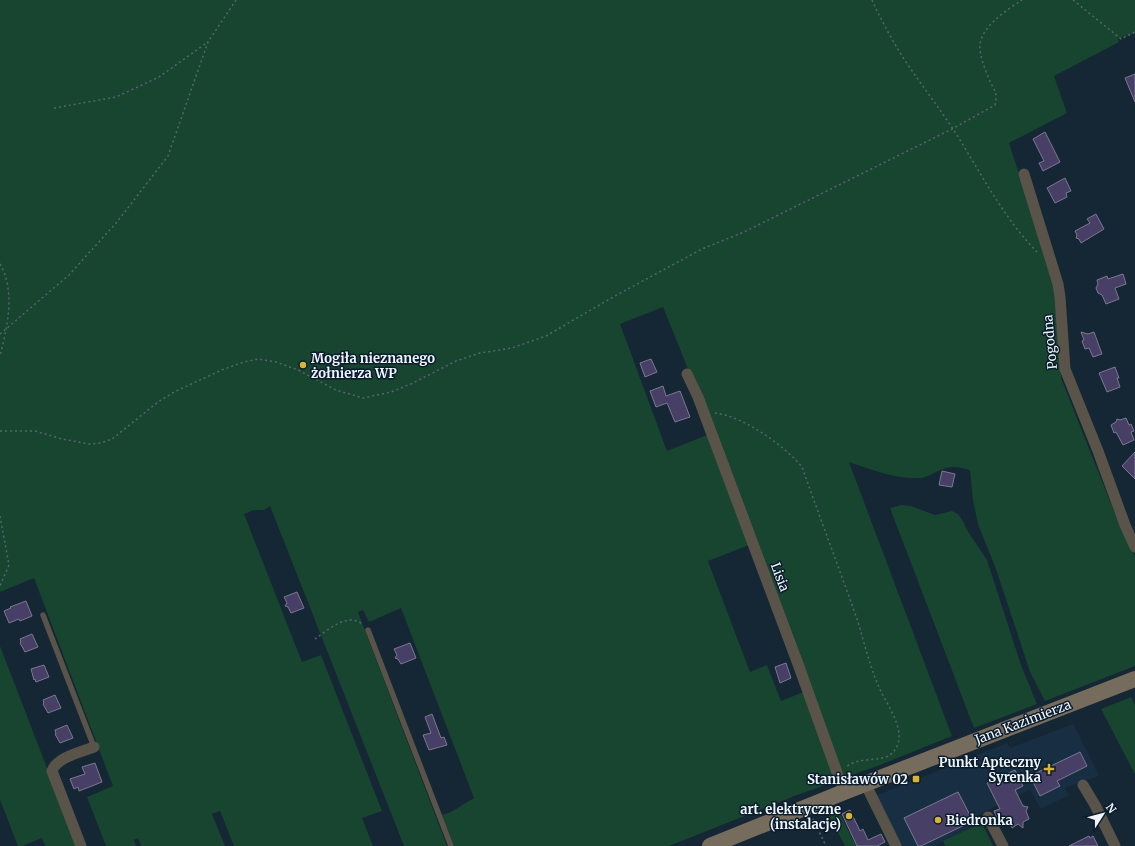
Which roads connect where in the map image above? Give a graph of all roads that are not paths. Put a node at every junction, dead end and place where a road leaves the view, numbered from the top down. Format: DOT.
graph roads {
  1 [pos="1024,174"];
  2 [pos="687,374"];
  3 [pos="1135,547"];
  4 [pos="43,615"];
  5 [pos="368,630"];
  6 [pos="1135,679"];
  7 [pos="94,747"];
  8 [pos="865,784"];
  9 [pos="1082,785"];
  10 [pos="844,792"];
  11 [pos="988,817"];
  12 [pos="81,846"];
  13 [pos="451,846"];
  14 [pos="710,846"];
  15 [pos="896,846"];
  16 [pos="1003,846"];
  17 [pos="1115,846"];
  1 -- 3 [label="street, Pogodna"];
  2 -- 10 [label="street, Lisia"];
  4 -- 7 [label="lane"];
  5 -- 13 [label="lane"];
  6 -- 8 [label="main road, Jana Kazimierza"];
  7 -- 12 [label="street"];
  8 -- 10 [label="main road, Jana Kazimierza"];
  8 -- 15 [label="street"];
  9 -- 17 [label="street"];
  10 -- 14 [label="main road, Jana Kazimierza"];
  11 -- 16 [label="street"];
}
